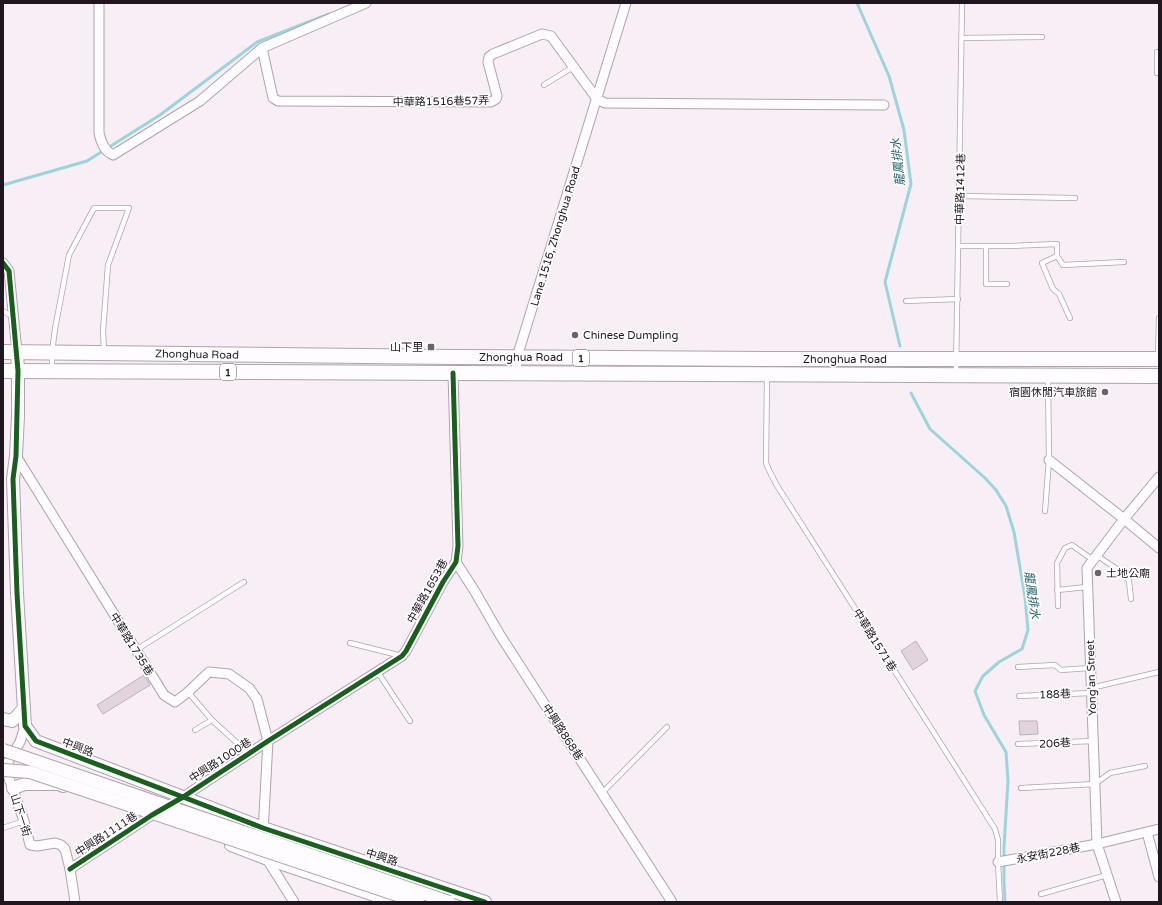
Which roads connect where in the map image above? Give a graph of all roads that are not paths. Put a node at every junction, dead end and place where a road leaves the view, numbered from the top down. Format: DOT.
graph roads {
  1 [pos="99,3"];
  2 [pos="366,3"];
  3 [pos="626,3"];
  4 [pos="962,3"];
  5 [pos="1042,37"];
  6 [pos="962,38"];
  7 [pos="262,48"];
  8 [pos="1157,52"];
  9 [pos="574,67"];
  10 [pos="1159,73"];
  11 [pos="544,85"];
  12 [pos="598,99"];
  13 [pos="884,105"];
  14 [pos="960,196"];
  15 [pos="1075,198"];
  16 [pos="959,246"];
  17 [pos="986,246"];
  18 [pos="1057,256"];
  19 [pos="1124,262"];
  20 [pos="3,263"];
  21 [pos="1007,284"];
  22 [pos="958,299"];
  23 [pos="906,301"];
  24 [pos="3,311"];
  25 [pos="13,317"];
  26 [pos="1070,318"];
  27 [pos="1159,318"];
  28 [pos="10,352"];
  29 [pos="52,352"];
  30 [pos="104,353"];
  31 [pos="452,357"];
  32 [pos="517,357"];
  33 [pos="957,358"];
  34 [pos="1159,359"];
  35 [pos="3,371"];
  36 [pos="18,371"];
  37 [pos="52,371"];
  38 [pos="516,373"];
  39 [pos="453,374"];
  40 [pos="767,374"];
  41 [pos="956,375"];
  42 [pos="1048,375"];
  43 [pos="1159,376"];
  44 [pos="16,456"];
  45 [pos="1049,460"];
  46 [pos="1159,477"];
  47 [pos="1046,510"];
  48 [pos="1124,519"];
  49 [pos="1159,548"];
  50 [pos="1094,558"];
  51 [pos="456,562"];
  52 [pos="244,582"];
  53 [pos="1087,588"];
  54 [pos="1058,590"];
  55 [pos="1131,599"];
  56 [pos="1058,606"];
  57 [pos="350,643"];
  58 [pos="136,650"];
  59 [pos="402,656"];
  60 [pos="1018,667"];
  61 [pos="1090,668"];
  62 [pos="378,671"];
  63 [pos="1159,672"];
  64 [pos="1091,691"];
  65 [pos="188,692"];
  66 [pos="1019,696"];
  67 [pos="24,708"];
  68 [pos="3,719"];
  69 [pos="212,720"];
  70 [pos="410,721"];
  71 [pos="25,726"];
  72 [pos="668,727"];
  73 [pos="195,730"];
  74 [pos="268,741"];
  75 [pos="1093,741"];
  76 [pos="1018,744"];
  77 [pos="3,750"];
  78 [pos="248,753"];
  79 [pos="4,766"];
  80 [pos="1145,766"];
  81 [pos="59,784"];
  82 [pos="1095,784"];
  83 [pos="13,788"];
  84 [pos="1021,788"];
  85 [pos="602,793"];
  86 [pos="183,797"];
  87 [pos="152,815"];
  88 [pos="24,821"];
  89 [pos="3,828"];
  90 [pos="263,828"];
  91 [pos="1159,829"];
  92 [pos="1147,832"];
  93 [pos="1097,844"];
  94 [pos="265,858"];
  95 [pos="1002,862"];
  96 [pos="70,869"];
  97 [pos="1107,875"];
  98 [pos="1159,878"];
  99 [pos="1041,894"];
  100 [pos="75,902"];
  101 [pos="294,902"];
  102 [pos="395,902"];
  103 [pos="418,902"];
  104 [pos="448,902"];
  105 [pos="485,902"];
  106 [pos="672,902"];
  107 [pos="1000,902"];
  108 [pos="1116,902"];
  1 -- 7 [label="street"];
  2 -- 7 [label="street"];
  3 -- 12 [label="street, Lane 1516, Zhonghua Road"];
  4 -- 6 [label="lane, 中華路1412巷"];
  5 -- 6 [label="lane"];
  6 -- 14 [label="lane, 中華路1412巷"];
  7 -- 9 [label="street, 中華路1516巷57弄"];
  8 -- 10 [label="lane"];
  9 -- 11 [label="lane"];
  9 -- 12 [label="street, 中華路1516巷57弄"];
  12 -- 13 [label="street"];
  12 -- 32 [label="street, Lane 1516, Zhonghua Road"];
  14 -- 15 [label="lane"];
  14 -- 16 [label="lane, 中華路1412巷"];
  16 -- 17 [label="lane"];
  16 -- 22 [label="lane, 中華路1412巷"];
  17 -- 18 [label="lane"];
  17 -- 21 [label="lane"];
  18 -- 19 [label="lane"];
  18 -- 26 [label="lane"];
  20 -- 25 [label="street"];
  22 -- 23 [label="lane"];
  22 -- 33 [label="lane, 中華路1412巷"];
  24 -- 25 [label="lane"];
  25 -- 28 [label="street"];
  27 -- 34 [label="lane"];
  28 -- 29 [label="main road, Zhonghua Road / 1"];
  28 -- 36 [label="street"];
  29 -- 30 [label="main road, Zhonghua Road / 1"];
  29 -- 30 [label="lane"];
  29 -- 37 [label="lane"];
  30 -- 31 [label="main road, Zhonghua Road / 1"];
  31 -- 32 [label="main road, Zhonghua Road / 1"];
  31 -- 39 [label="main road"];
  32 -- 33 [label="main road, Zhonghua Road / 1"];
  32 -- 38 [label="street, Lane 1516, Zhonghua Road"];
  33 -- 34 [label="main road, Zhonghua Road / 1"];
  33 -- 41 [label="lane, 中華路1412巷"];
  35 -- 36 [label="main road, Zhonghua Road / 1"];
  36 -- 37 [label="main road, Zhonghua Road / 1"];
  36 -- 44 [label="street"];
  37 -- 39 [label="main road, Zhonghua Road / 1"];
  38 -- 39 [label="main road, Zhonghua Road / 1"];
  38 -- 40 [label="main road, Zhonghua Road / 1"];
  39 -- 51 [label="street, 中華路1653巷"];
  40 -- 41 [label="main road, Zhonghua Road / 1"];
  40 -- 95 [label="lane, 中華路1571巷"];
  41 -- 42 [label="main road, Zhonghua Road / 1"];
  42 -- 43 [label="main road, Zhonghua Road / 1"];
  42 -- 45 [label="lane"];
  44 -- 58 [label="street, 中華路1735巷"];
  44 -- 67 [label="street"];
  45 -- 47 [label="lane"];
  45 -- 48 [label="street"];
  46 -- 48 [label="street, Yong’an Street"];
  48 -- 49 [label="street"];
  48 -- 50 [label="street, Yong’an Street"];
  50 -- 53 [label="street, Yong’an Street"];
  50 -- 54 [label="lane"];
  50 -- 55 [label="lane"];
  51 -- 59 [label="street, 中華路1653巷"];
  51 -- 85 [label="street, 中興路868巷"];
  52 -- 58 [label="lane"];
  53 -- 54 [label="lane"];
  53 -- 61 [label="street, Yong’an Street"];
  54 -- 56 [label="lane"];
  57 -- 59 [label="lane"];
  58 -- 65 [label="street, 中華路1735巷"];
  59 -- 62 [label="street, 中華路1653巷"];
  60 -- 61 [label="lane"];
  61 -- 64 [label="street, Yong’an Street"];
  62 -- 70 [label="lane"];
  62 -- 74 [label="street, 中華路1653巷"];
  63 -- 64 [label="lane, 188巷"];
  64 -- 66 [label="lane, 188巷"];
  64 -- 75 [label="street, Yong’an Street"];
  65 -- 69 [label="lane"];
  65 -- 74 [label="street, 中華路1735巷"];
  67 -- 68 [label="street"];
  67 -- 71 [label="street"];
  69 -- 73 [label="lane"];
  69 -- 78 [label="lane"];
  71 -- 79 [label="street"];
  71 -- 86 [label="street, 中興路"];
  72 -- 85 [label="lane"];
  74 -- 78 [label="street, 中興路1000巷"];
  74 -- 90 [label="street, 中華路1735巷"];
  75 -- 76 [label="lane, 206巷"];
  75 -- 82 [label="street, Yong’an Street"];
  77 -- 104 [label="street, 中興路, bridge"];
  78 -- 86 [label="street, 中興路1000巷"];
  79 -- 81 [label="street"];
  79 -- 83 [label="street, 山下一街"];
  79 -- 103 [label="street, bridge"];
  80 -- 82 [label="lane"];
  81 -- 83 [label="street"];
  81 -- 87 [label="street"];
  82 -- 84 [label="lane"];
  82 -- 93 [label="street, Yong’an Street"];
  83 -- 88 [label="street, 山下一街"];
  85 -- 106 [label="street, 中興路868巷"];
  86 -- 87 [label="street, 中興路1000巷"];
  86 -- 90 [label="street, 中興路"];
  87 -- 94 [label="street"];
  87 -- 96 [label="street, 中興路1111巷"];
  88 -- 89 [label="lane"];
  88 -- 96 [label="street, 山下一街"];
  90 -- 94 [label="street, 中華路1735巷"];
  90 -- 105 [label="street, 中興路"];
  91 -- 92 [label="street, 永安街228巷"];
  92 -- 93 [label="street, 永安街228巷"];
  92 -- 98 [label="street"];
  93 -- 95 [label="street, 永安街228巷"];
  93 -- 97 [label="street, Yong’an Street"];
  94 -- 101 [label="street"];
  94 -- 102 [label="street"];
  95 -- 107 [label="lane, 中華路1571巷"];
  96 -- 100 [label="street, 山下一街"];
  97 -- 99 [label="lane"];
  97 -- 108 [label="street, Yong’an Street"];
}
